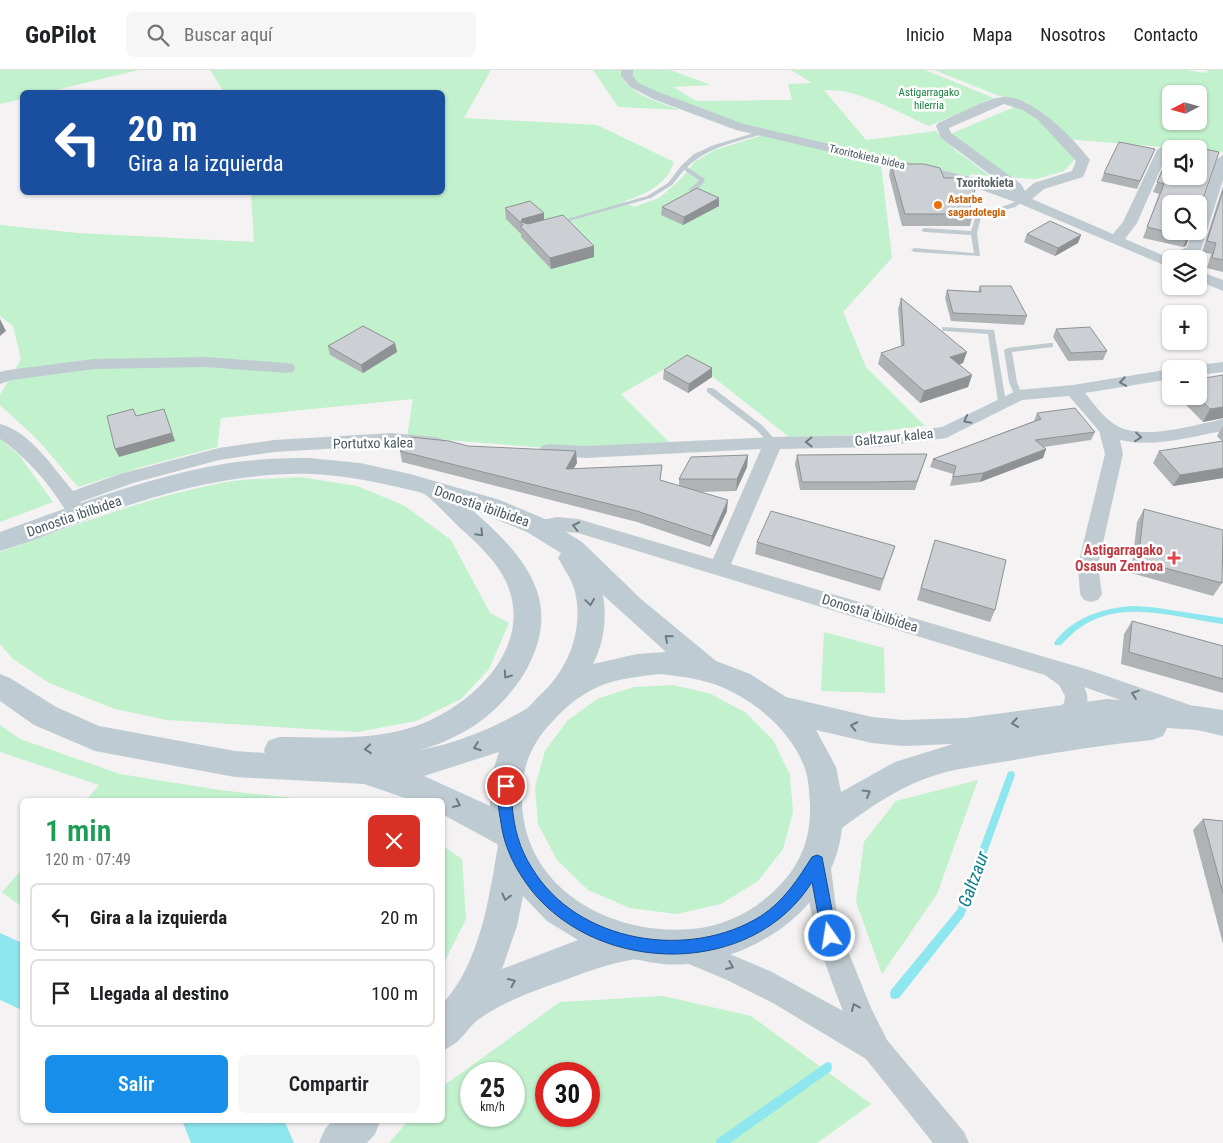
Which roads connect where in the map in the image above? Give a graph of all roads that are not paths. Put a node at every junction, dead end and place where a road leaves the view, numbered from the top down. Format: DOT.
graph roads {
  1 [pos="627,70"];
  2 [pos="761,133"];
  3 [pos="1162,152"];
  4 [pos="1223,159"];
  5 [pos="683,168"];
  6 [pos="691,190"];
  7 [pos="1023,200"];
  8 [pos="545,227"];
  9 [pos="924,230"];
  10 [pos="974,233"];
  11 [pos="1116,240"];
  12 [pos="914,250"];
  13 [pos="1194,250"];
  14 [pos="1162,258"];
  15 [pos="1207,279"];
  16 [pos="1223,286"];
  17 [pos="945,329"];
  18 [pos="1050,345"];
  19 [pos="1223,367"];
  20 [pos="287,368"];
  21 [pos="1207,369"];
  22 [pos="1162,375"];
  23 [pos="0,379"];
  24 [pos="710,390"];
  25 [pos="1073,390"];
  26 [pos="1010,398"];
  27 [pos="1223,425"];
  28 [pos="1108,429"];
  29 [pos="0,430"];
  30 [pos="773,443"];
  31 [pos="451,445"];
  32 [pos="528,449"];
  33 [pos="431,488"];
  34 [pos="73,507"];
  35 [pos="543,530"];
  36 [pos="0,542"];
  37 [pos="719,568"];
  38 [pos="1091,594"];
  39 [pos="1045,666"];
  40 [pos="706,669"];
  41 [pos="1089,679"];
  42 [pos="0,686"];
  43 [pos="559,695"];
  44 [pos="777,707"];
  45 [pos="1115,711"];
  46 [pos="536,717"];
  47 [pos="1214,723"];
  48 [pos="1057,728"];
  49 [pos="234,764"];
  50 [pos="362,771"];
  51 [pos="444,798"];
  52 [pos="445,798"];
  53 [pos="827,820"];
  54 [pos="512,842"];
  55 [pos="817,861"];
  56 [pos="630,943"];
  57 [pos="685,948"];
  58 [pos="468,1004"];
  59 [pos="445,1029"];
  60 [pos="877,1050"];
  61 [pos="358,1123"];
  62 [pos="339,1143"];
  63 [pos="953,1143"];
  1 -- 2 [label="street, Txoritokieta bidea"];
  2 -- 5 [label="lane"];
  2 -- 7 [label="street, Txoritokieta bidea"];
  3 -- 11 [label="street"];
  4 -- 13 [label="street, Txoritokieta bidea"];
  5 -- 6 [label="lane"];
  5 -- 8 [label="lane"];
  7 -- 7 [label="street"];
  7 -- 10 [label="lane"];
  7 -- 11 [label="street, Txoritokieta bidea"];
  9 -- 10 [label="lane"];
  10 -- 12 [label="lane"];
  11 -- 14 [label="street, Txoritokieta bidea"];
  15 -- 16 [label="street"];
  17 -- 26 [label="lane"];
  18 -- 26 [label="lane"];
  19 -- 21 [label="street"];
  20 -- 23 [label="street"];
  22 -- 25 [label="street, Galtzaur kalea, one-way"];
  24 -- 30 [label="lane"];
  25 -- 26 [label="street, Galtzaur kalea"];
  25 -- 28 [label="street"];
  26 -- 30 [label="street, Galtzaur kalea, one-way"];
  28 -- 27 [label="street, one-way"];
  28 -- 38 [label="street"];
  29 -- 34 [label="street"];
  30 -- 32 [label="street"];
  30 -- 37 [label="street"];
  31 -- 34 [label="street, Portutxo kalea"];
  33 -- 34 [label="main road, Donostia ibilbidea"];
  33 -- 35 [label="main road, Donostia ibilbidea"];
  33 -- 49 [label="main road, one-way"];
  34 -- 36 [label="main road, Donostia ibilbidea"];
  37 -- 35 [label="street, Donostia ibilbidea, one-way"];
  40 -- 35 [label="main road, one-way"];
  35 -- 43 [label="main road, one-way"];
  37 -- 39 [label="street, Donostia ibilbidea"];
  39 -- 41 [label="street, Donostia ibilbidea"];
  39 -- 48 [label="street, Donostia ibilbidea"];
  40 -- 43 [label="main road"];
  40 -- 44 [label="main road"];
  41 -- 45 [label="street"];
  47 -- 41 [label="street, Donostia ibilbidea, one-way"];
  42 -- 49 [label="main road"];
  43 -- 46 [label="main road"];
  48 -- 44 [label="main road, one-way"];
  44 -- 53 [label="main road"];
  45 -- 47 [label="main road"];
  45 -- 48 [label="main road"];
  46 -- 50 [label="main road, one-way"];
  46 -- 54 [label="main road"];
  47 -- 48 [label="main road"];
  53 -- 48 [label="main road, one-way"];
  49 -- 50 [label="main road"];
  50 -- 51 [label="main road, one-way"];
  52 -- 54 [label="main road, one-way"];
  53 -- 55 [label="main road"];
  54 -- 56 [label="main road"];
  54 -- 58 [label="main road, one-way"];
  55 -- 57 [label="main road"];
  60 -- 55 [label="street, one-way"];
  56 -- 57 [label="main road"];
  58 -- 56 [label="main road, one-way"];
  57 -- 60 [label="street, one-way"];
  58 -- 59 [label="main road"];
  60 -- 63 [label="street"];
  61 -- 62 [label="main road"];
}
